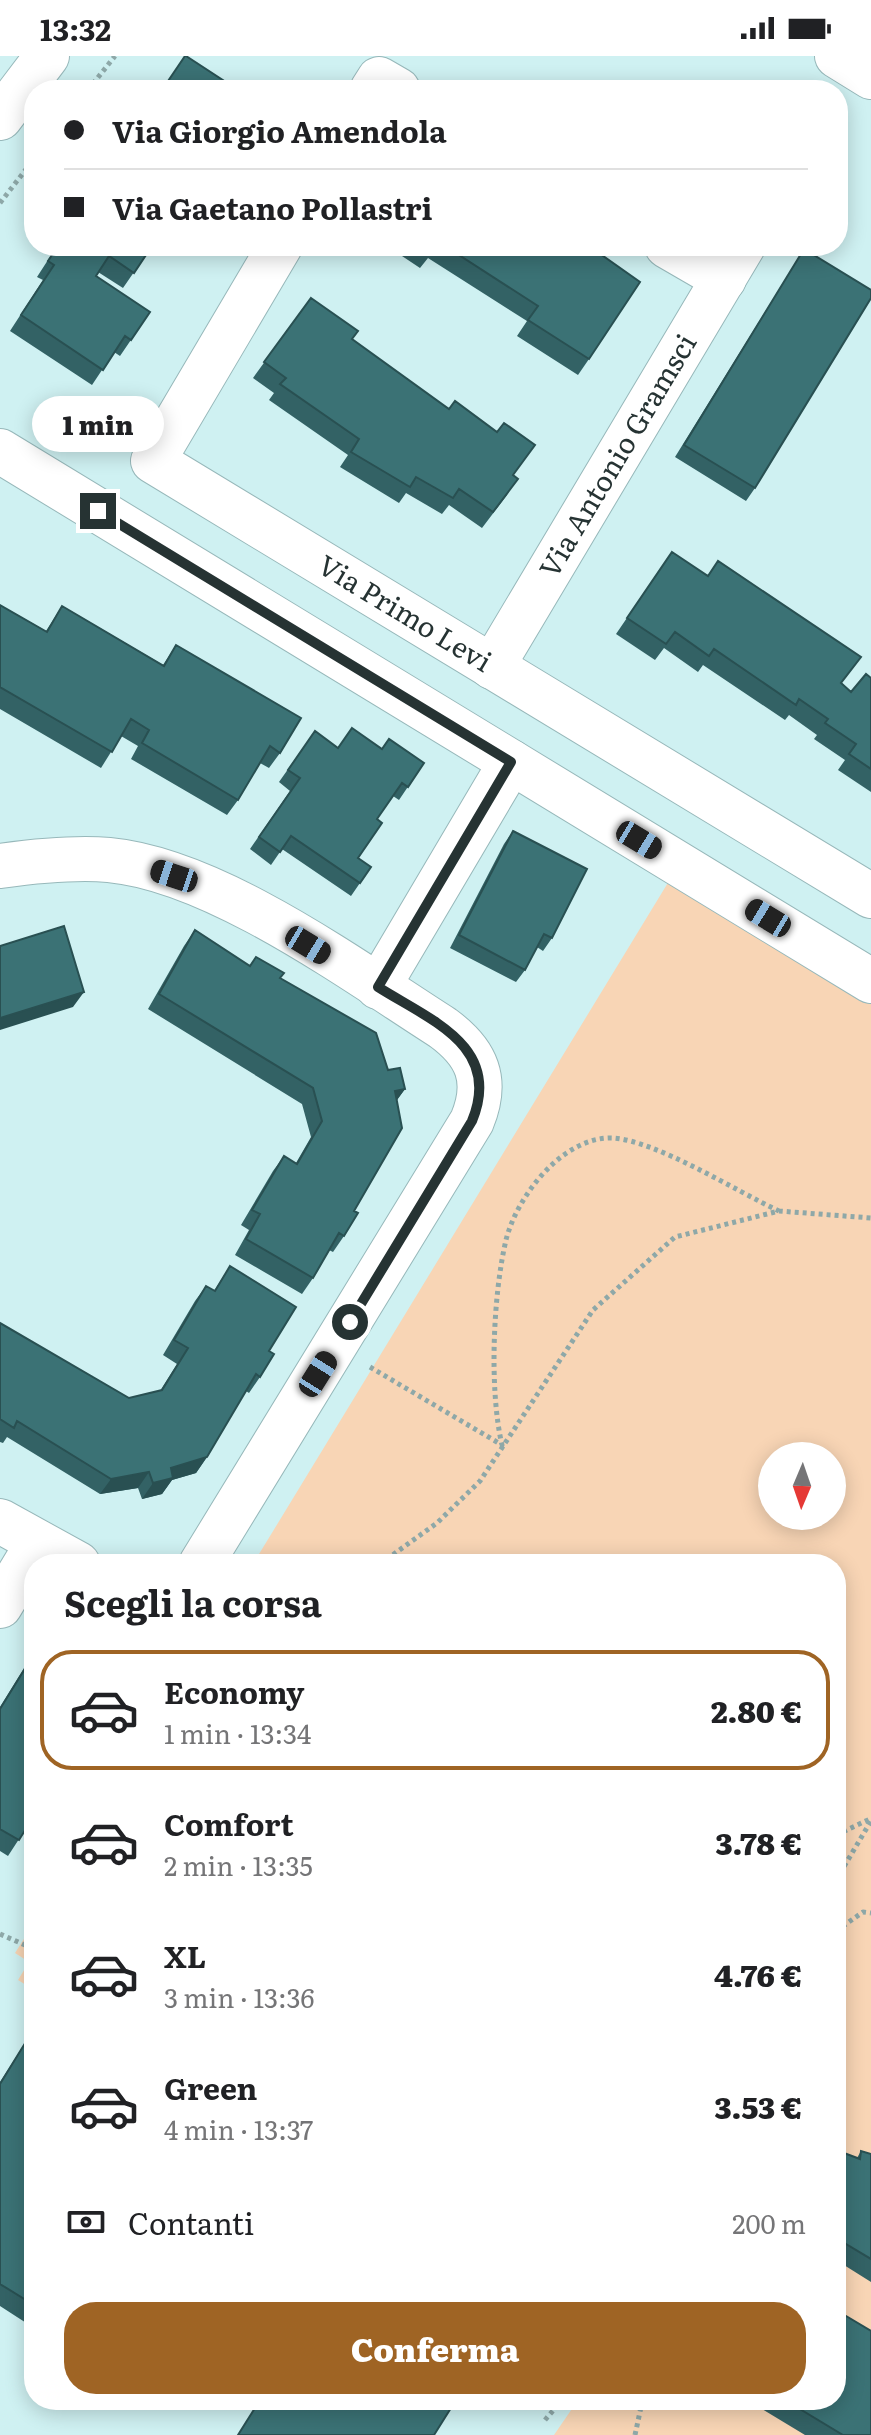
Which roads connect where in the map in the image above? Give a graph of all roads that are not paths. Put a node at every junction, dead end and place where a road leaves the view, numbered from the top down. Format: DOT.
graph roads {
  1 [pos="47,56"];
  2 [pos="29,80"];
  3 [pos="24,86"];
  4 [pos="0,118"];
  5 [pos="274,256"];
  6 [pos="706,256"];
  7 [pos="734,263"];
  8 [pos="0,451"];
  9 [pos="492,667"];
  10 [pos="511,762"];
  11 [pos="0,866"];
  12 [pos="871,896"];
  13 [pos="871,981"];
  14 [pos="378,987"];
  15 [pos="0,1521"];
  16 [pos="38,1543"];
  17 [pos="31,1554"];
  18 [pos="59,1554"];
  19 [pos="207,1554"];
  20 [pos="24,1566"];
  21 [pos="0,1606"];
  1 -- 2 [label="street"];
  3 -- 4 [label="street"];
  5 -- 9 [label="street, Via Primo Levi"];
  6 -- 7 [label="street"];
  7 -- 9 [label="street, Via Antonio Gramsci"];
  8 -- 10 [label="street"];
  9 -- 12 [label="street, Via Primo Levi"];
  10 -- 13 [label="street"];
  10 -- 14 [label="street"];
  11 -- 14 [label="street"];
  14 -- 19 [label="street"];
  15 -- 16 [label="street"];
  16 -- 17 [label="street"];
  16 -- 18 [label="street"];
  20 -- 21 [label="street"];
}
